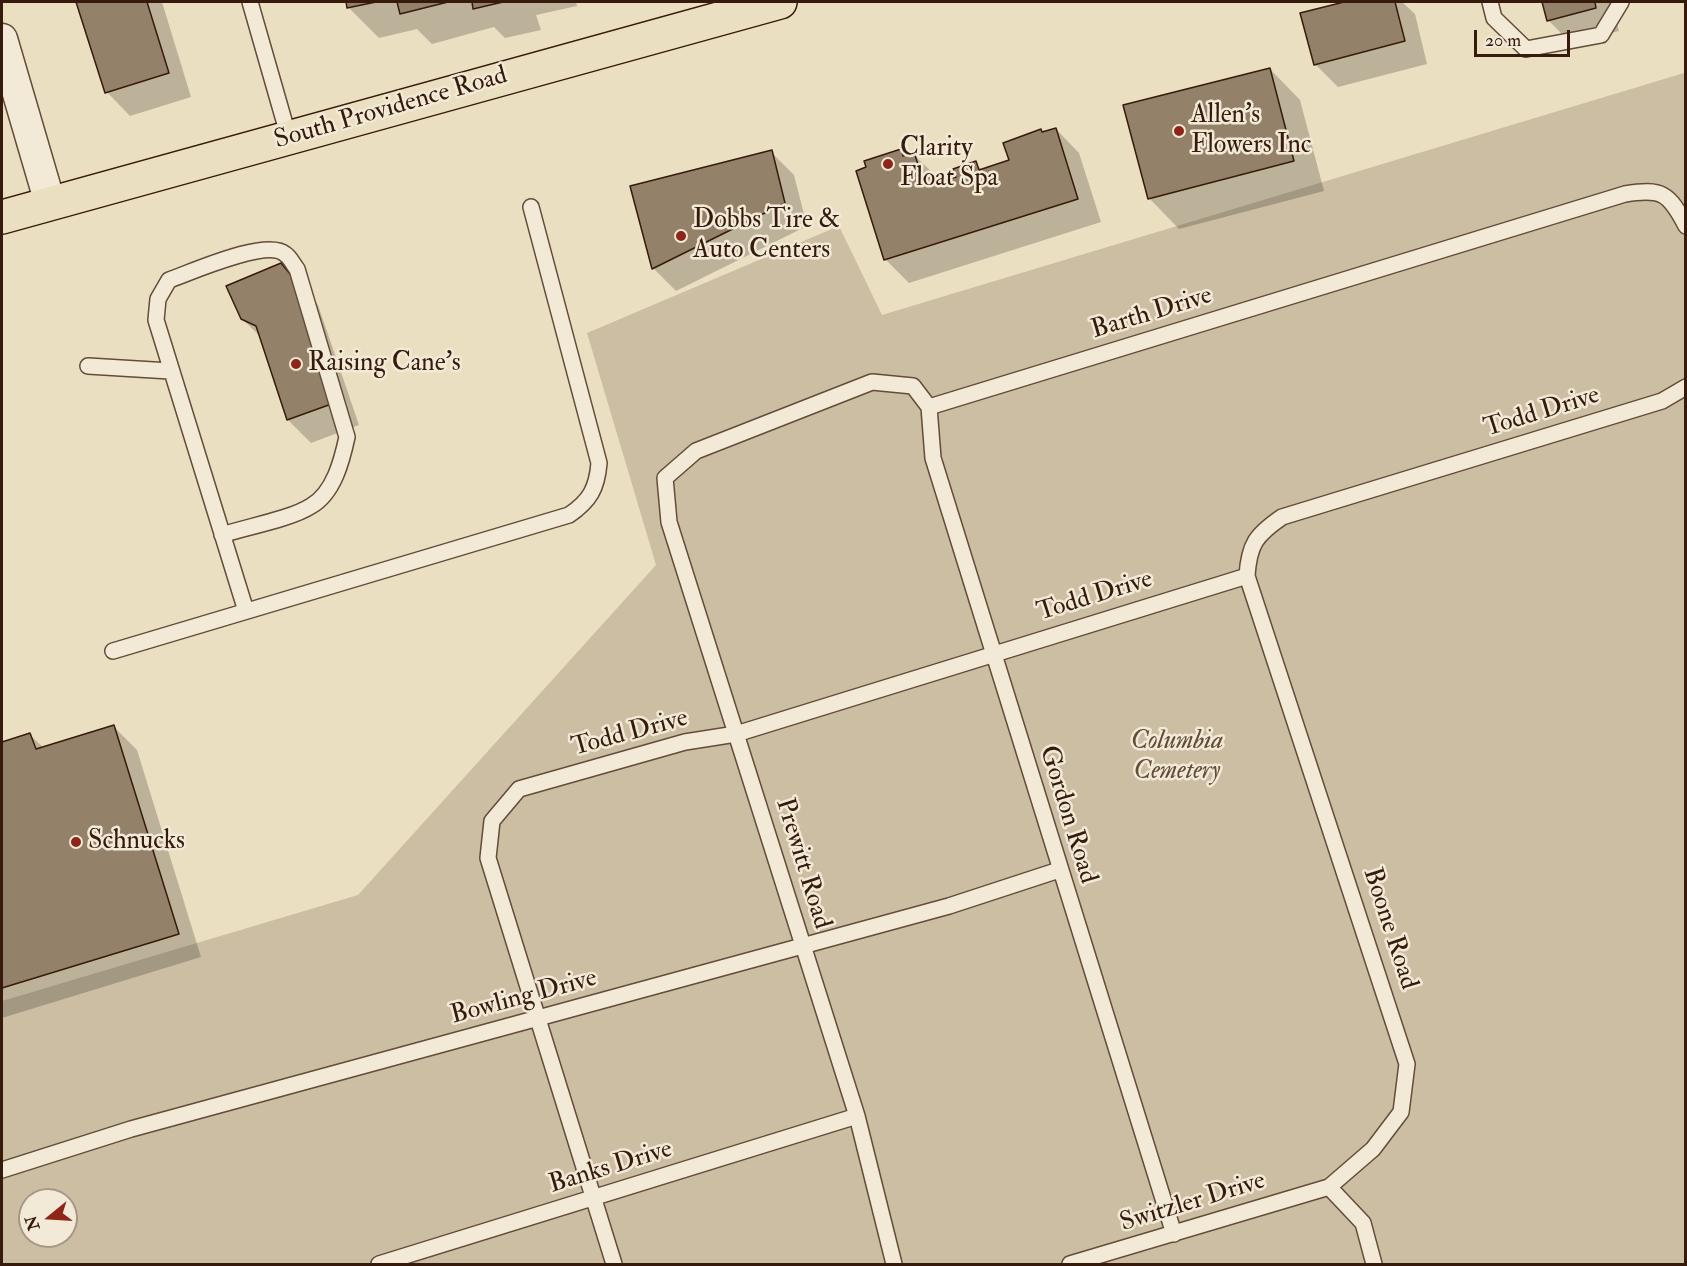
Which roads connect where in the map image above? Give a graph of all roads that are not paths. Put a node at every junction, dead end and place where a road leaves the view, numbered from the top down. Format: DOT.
graph roads {
  1 [pos="250,2"];
  2 [pos="688,2"];
  3 [pos="778,2"];
  4 [pos="1490,2"];
  5 [pos="1621,2"];
  6 [pos="668,33"];
  7 [pos="2,39"];
  8 [pos="6,70"];
  9 [pos="289,138"];
  10 [pos="50,202"];
  11 [pos="531,207"];
  12 [pos="2,217"];
  13 [pos="1686,226"];
  14 [pos="88,366"];
  15 [pos="170,371"];
  16 [pos="1686,387"];
  17 [pos="929,407"];
  18 [pos="222,535"];
  19 [pos="1247,576"];
  20 [pos="246,611"];
  21 [pos="113,651"];
  22 [pos="993,653"];
  23 [pos="736,734"];
  24 [pos="1059,870"];
  25 [pos="802,945"];
  26 [pos="538,1019"];
  27 [pos="857,1116"];
  28 [pos="2,1170"];
  29 [pos="1329,1187"];
  30 [pos="594,1199"];
  31 [pos="1174,1233"];
  32 [pos="379,1264"];
  33 [pos="614,1264"];
  34 [pos="894,1264"];
  35 [pos="1070,1264"];
  36 [pos="1374,1264"];
  1 -- 9 [label="lane"];
  2 -- 6 [label="main road"];
  3 -- 6 [label="main road, South Providence Road"];
  4 -- 5 [label="lane"];
  6 -- 9 [label="main road, South Providence Road"];
  7 -- 8 [label="street"];
  8 -- 10 [label="street"];
  9 -- 10 [label="main road, South Providence Road"];
  10 -- 12 [label="main road, South Providence Road"];
  11 -- 20 [label="lane"];
  13 -- 17 [label="lane, Barth Drive"];
  14 -- 15 [label="lane"];
  15 -- 18 [label="lane"];
  15 -- 18 [label="lane"];
  16 -- 19 [label="lane, Todd Drive"];
  17 -- 22 [label="lane, Gordon Road"];
  17 -- 23 [label="lane, Prewitt Road"];
  18 -- 20 [label="lane"];
  19 -- 22 [label="lane, Todd Drive"];
  19 -- 29 [label="lane, Boone Road"];
  20 -- 21 [label="lane"];
  22 -- 23 [label="lane, Todd Drive"];
  22 -- 24 [label="lane, Gordon Road"];
  23 -- 25 [label="lane, Prewitt Road"];
  23 -- 26 [label="lane, Todd Drive"];
  24 -- 25 [label="lane, Bowling Drive"];
  24 -- 31 [label="lane, Gordon Road"];
  25 -- 26 [label="lane, Bowling Drive"];
  25 -- 27 [label="lane, Prewitt Road"];
  26 -- 28 [label="lane, Bowling Drive"];
  26 -- 30 [label="lane"];
  27 -- 30 [label="lane, Banks Drive"];
  27 -- 34 [label="lane, Prewitt Road"];
  29 -- 31 [label="lane, Switzler Drive"];
  29 -- 36 [label="lane"];
  30 -- 32 [label="lane, Banks Drive"];
  30 -- 33 [label="lane"];
  31 -- 35 [label="lane, Switzler Drive"];
}
